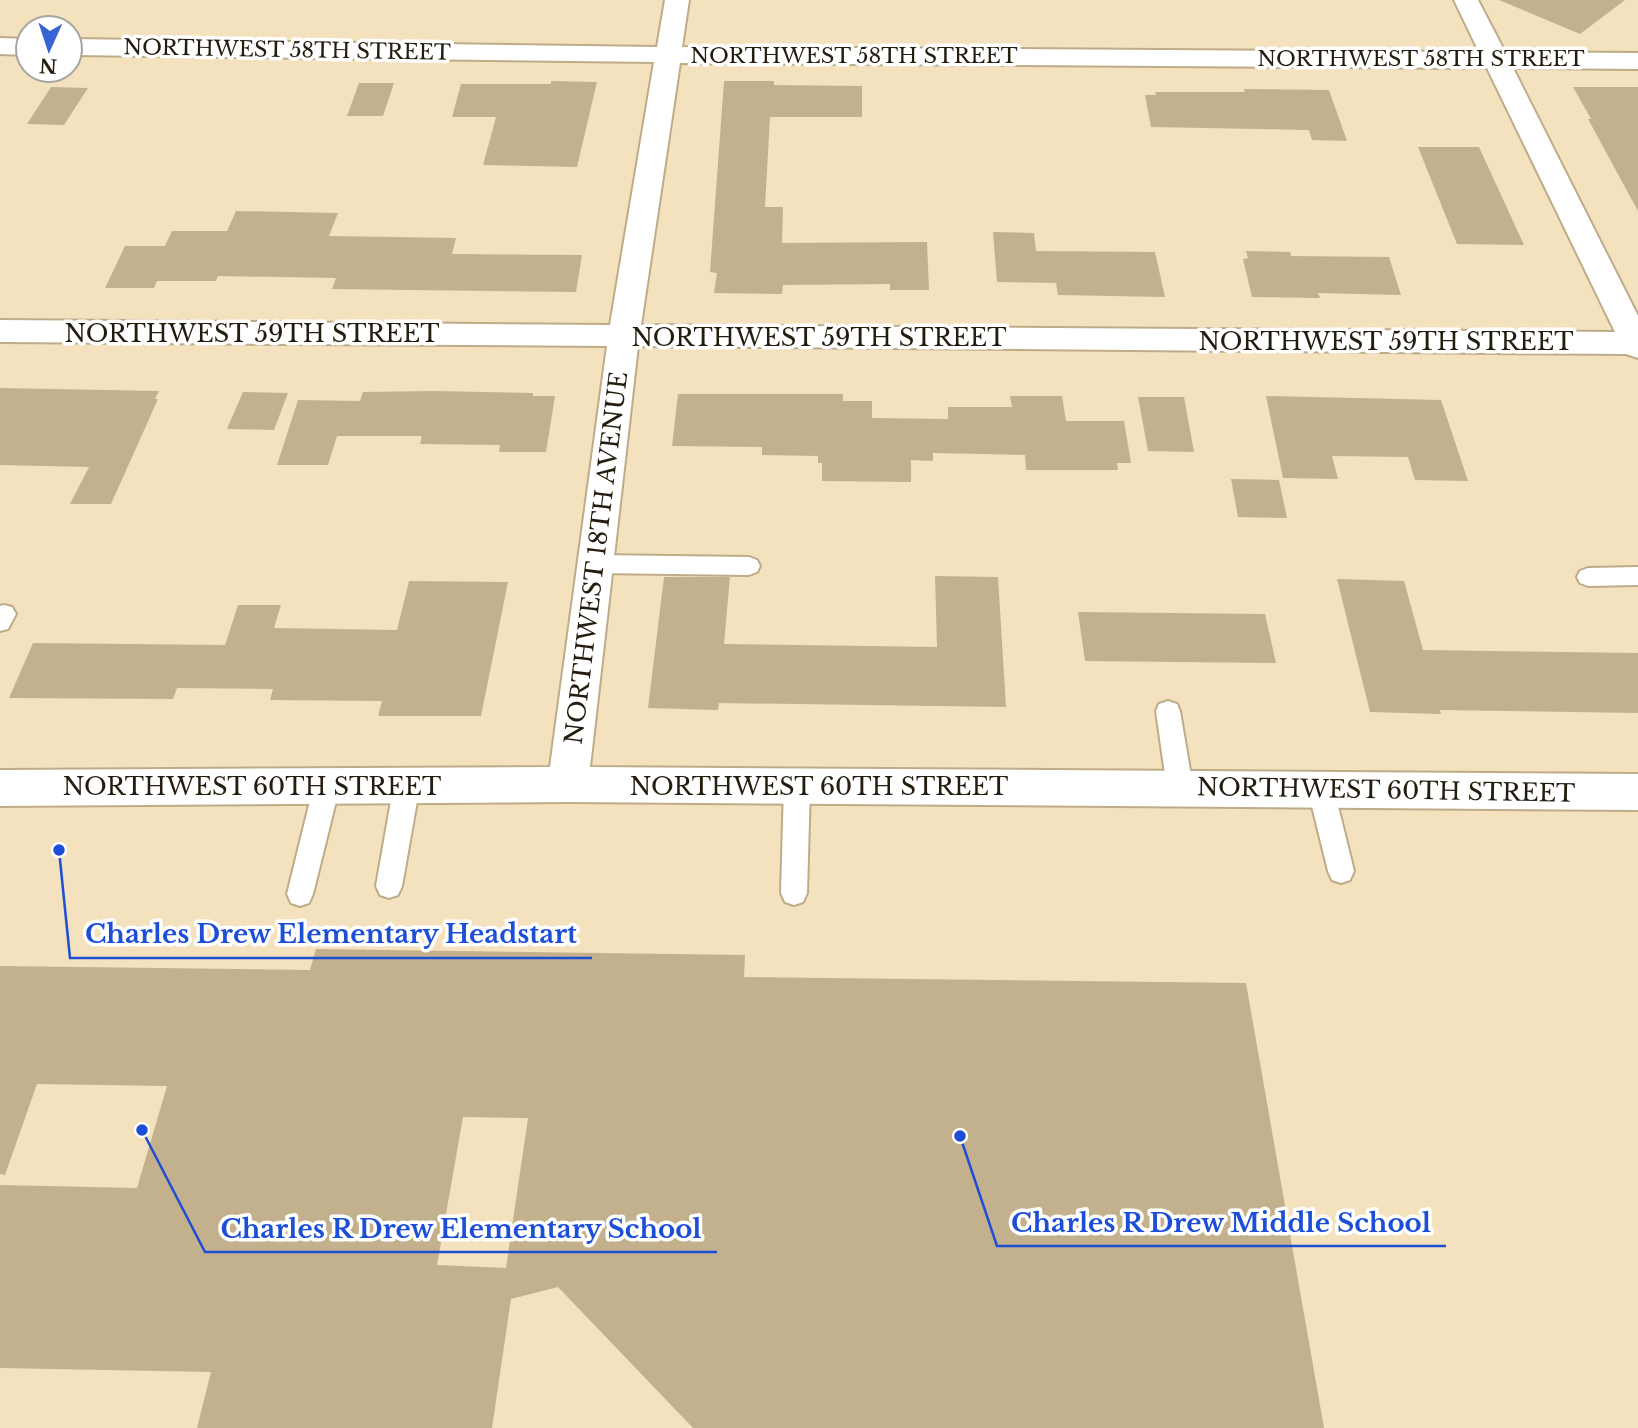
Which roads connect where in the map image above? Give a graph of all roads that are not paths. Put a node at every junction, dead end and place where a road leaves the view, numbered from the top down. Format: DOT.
graph roads {
  1 [pos="677,0"];
  2 [pos="1466,0"];
  3 [pos="84,47"];
  4 [pos="670,55"];
  5 [pos="1495,60"];
  6 [pos="1638,61"];
  7 [pos="0,331"];
  8 [pos="624,336"];
  9 [pos="1637,344"];
  10 [pos="595,564"];
  11 [pos="750,566"];
  12 [pos="1638,576"];
  13 [pos="1588,577"];
  14 [pos="1168,711"];
  15 [pos="568,784"];
  16 [pos="327,785"];
  17 [pos="407,785"];
  18 [pos="797,786"];
  19 [pos="0,788"];
  20 [pos="1180,788"];
  21 [pos="1321,790"];
  22 [pos="1638,792"];
  23 [pos="1341,871"];
  24 [pos="389,886"];
  25 [pos="794,893"];
  26 [pos="300,894"];
  1 -- 4 [label="street, NORTHWEST 18TH AVENUE"];
  2 -- 5 [label="street"];
  3 -- 4 [label="street, NORTHWEST 58TH STREET"];
  4 -- 5 [label="street, NORTHWEST 58TH STREET"];
  4 -- 8 [label="street, NORTHWEST 18TH AVENUE"];
  5 -- 6 [label="street, NORTHWEST 58TH STREET"];
  5 -- 9 [label="street"];
  7 -- 8 [label="street, NORTHWEST 59TH STREET"];
  8 -- 9 [label="street, NORTHWEST 59TH STREET"];
  8 -- 10 [label="street, NORTHWEST 18TH AVENUE"];
  10 -- 11 [label="lane"];
  10 -- 15 [label="street, NORTHWEST 18TH AVENUE"];
  12 -- 13 [label="lane"];
  14 -- 20 [label="lane"];
  15 -- 17 [label="street, NORTHWEST 60TH STREET"];
  15 -- 18 [label="street, NORTHWEST 60TH STREET"];
  16 -- 17 [label="street, NORTHWEST 60TH STREET"];
  16 -- 19 [label="street, NORTHWEST 60TH STREET"];
  16 -- 26 [label="lane"];
  17 -- 24 [label="lane"];
  18 -- 20 [label="street, NORTHWEST 60TH STREET"];
  18 -- 25 [label="lane"];
  20 -- 21 [label="street, NORTHWEST 60TH STREET"];
  21 -- 22 [label="street, NORTHWEST 60TH STREET"];
  21 -- 23 [label="lane"];
}
